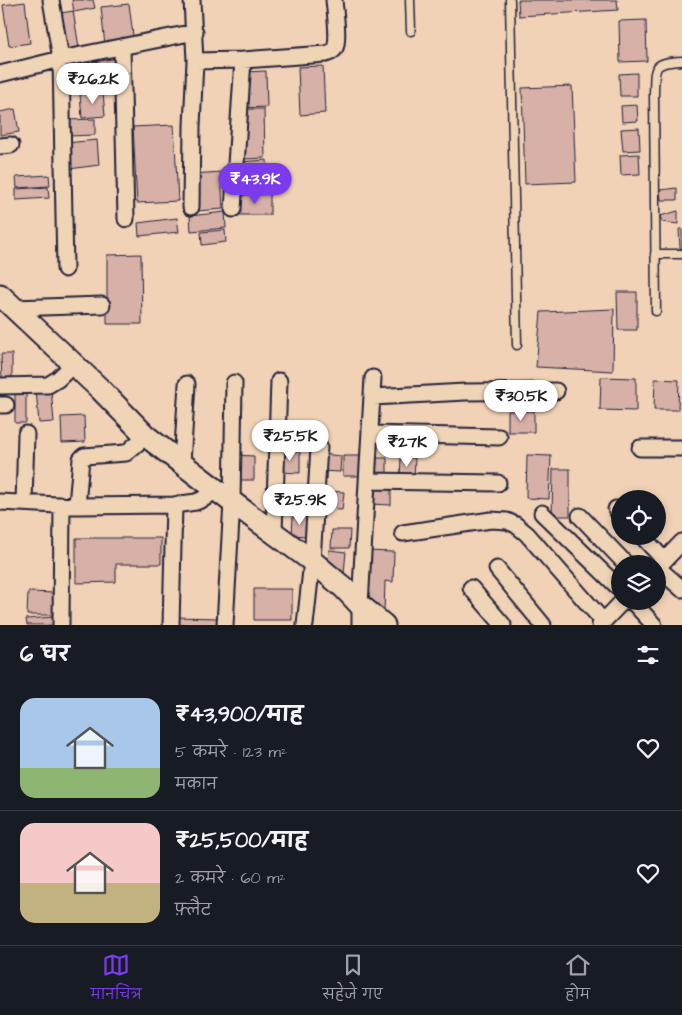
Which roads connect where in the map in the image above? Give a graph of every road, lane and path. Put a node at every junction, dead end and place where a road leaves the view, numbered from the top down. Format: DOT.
graph roads {
  1 [pos="51,0"];
  2 [pos="192,0"];
  3 [pos="334,0"];
  4 [pos="410,0"];
  5 [pos="510,0"];
  6 [pos="411,31"];
  7 [pos="194,32"];
  8 [pos="122,47"];
  9 [pos="61,59"];
  10 [pos="243,60"];
  11 [pos="195,61"];
  12 [pos="682,61"];
  13 [pos="0,74"];
  14 [pos="191,207"];
  15 [pos="233,209"];
  16 [pos="126,219"];
  17 [pos="655,254"];
  18 [pos="682,254"];
  19 [pos="65,269"];
  20 [pos="7,301"];
  21 [pos="102,305"];
  22 [pos="656,311"];
  23 [pos="517,345"];
  24 [pos="74,364"];
  25 [pos="373,378"];
  26 [pos="279,381"];
  27 [pos="234,383"];
  28 [pos="187,384"];
  29 [pos="0,386"];
  30 [pos="556,391"];
  31 [pos="373,397"];
  32 [pos="26,434"];
  33 [pos="371,434"];
  34 [pos="146,436"];
  35 [pos="499,438"];
  36 [pos="319,447"];
  37 [pos="640,448"];
  38 [pos="682,448"];
  39 [pos="182,464"];
  40 [pos="368,481"];
  41 [pos="498,483"];
  42 [pos="224,496"];
  43 [pos="0,502"];
  44 [pos="24,503"];
  45 [pos="70,505"];
  46 [pos="174,505"];
  47 [pos="542,513"];
  48 [pos="580,516"];
  49 [pos="274,532"];
  50 [pos="403,533"];
  51 [pos="682,542"];
  52 [pos="617,555"];
  53 [pos="666,559"];
  54 [pos="312,561"];
  55 [pos="497,569"];
  56 [pos="666,572"];
  57 [pos="611,580"];
  58 [pos="471,588"];
  59 [pos="682,589"];
  60 [pos="616,610"];
  61 [pos="640,610"];
  62 [pos="360,615"];
  63 [pos="608,621"];
  64 [pos="61,625"];
  65 [pos="171,625"];
  66 [pos="225,625"];
  67 [pos="305,625"];
  68 [pos="384,625"];
  69 [pos="503,625"];
  70 [pos="542,625"];
  71 [pos="654,625"];
  1 -- 9 [label="street"];
  2 -- 7 [label="street"];
  3 -- 10 [label="street"];
  4 -- 6 [label="lane"];
  5 -- 23 [label="lane"];
  7 -- 8 [label="street"];
  7 -- 11 [label="street"];
  8 -- 9 [label="street"];
  8 -- 16 [label="street"];
  9 -- 13 [label="street"];
  9 -- 19 [label="street"];
  10 -- 11 [label="street"];
  10 -- 15 [label="street"];
  11 -- 14 [label="street"];
  12 -- 17 [label="lane"];
  17 -- 18 [label="lane"];
  17 -- 22 [label="lane"];
  20 -- 21 [label="street"];
  20 -- 24 [label="street"];
  24 -- 29 [label="street"];
  24 -- 34 [label="street"];
  25 -- 31 [label="street"];
  26 -- 49 [label="street"];
  27 -- 42 [label="street"];
  28 -- 39 [label="street"];
  30 -- 31 [label="street"];
  31 -- 33 [label="street"];
  32 -- 44 [label="street"];
  33 -- 35 [label="street"];
  33 -- 40 [label="street"];
  34 -- 39 [label="street"];
  34 -- 45 [label="street"];
  36 -- 54 [label="street"];
  37 -- 38 [label="street"];
  39 -- 42 [label="street"];
  40 -- 41 [label="street"];
  40 -- 62 [label="street"];
  42 -- 46 [label="street"];
  42 -- 49 [label="street"];
  42 -- 66 [label="street"];
  43 -- 44 [label="street"];
  44 -- 45 [label="street"];
  45 -- 46 [label="street"];
  45 -- 64 [label="street"];
  46 -- 65 [label="street"];
  47 -- 57 [label="street"];
  48 -- 52 [label="street"];
  49 -- 54 [label="street"];
  50 -- 63 [label="street"];
  51 -- 53 [label="street"];
  54 -- 62 [label="street"];
  54 -- 67 [label="street"];
  55 -- 70 [label="street"];
  56 -- 59 [label="street"];
  58 -- 69 [label="street"];
  60 -- 63 [label="street"];
  61 -- 71 [label="street"];
  62 -- 68 [label="street"];
}
